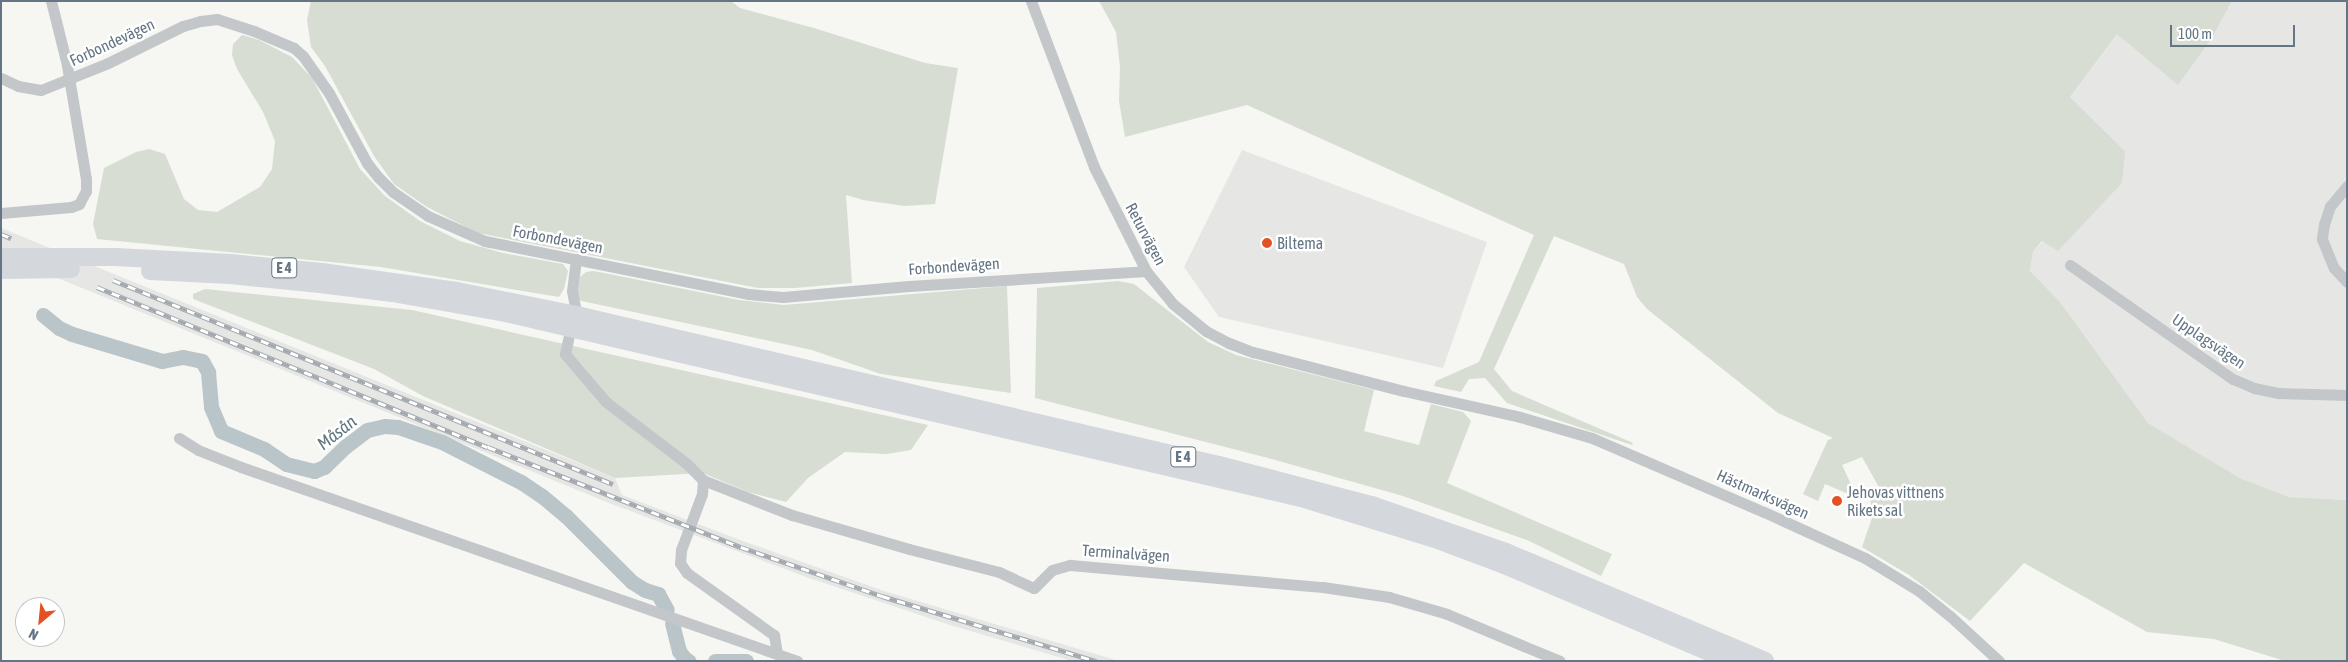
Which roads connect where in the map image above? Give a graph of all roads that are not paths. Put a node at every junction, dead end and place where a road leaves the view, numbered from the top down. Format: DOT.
graph roads {
  1 [pos="51,1"];
  2 [pos="1031,1"];
  3 [pos="1,78"];
  4 [pos="69,80"];
  5 [pos="2347,186"];
  6 [pos="1,213"];
  7 [pos="1,257"];
  8 [pos="576,259"];
  9 [pos="2070,265"];
  10 [pos="1,270"];
  11 [pos="1146,271"];
  12 [pos="2347,282"];
  13 [pos="571,321"];
  14 [pos="2347,394"];
  15 [pos="1488,409"];
  16 [pos="179,438"];
  17 [pos="703,480"];
  18 [pos="777,654"];
  19 [pos="798,661"];
  20 [pos="1560,661"];
  21 [pos="1730,661"];
  22 [pos="1765,661"];
  23 [pos="1998,661"];
  1 -- 4 [label="street"];
  2 -- 11 [label="street, Returvägen"];
  3 -- 4 [label="street, Forbondevägen"];
  4 -- 6 [label="street"];
  4 -- 8 [label="street, Forbondevägen"];
  5 -- 12 [label="street"];
  7 -- 13 [label="highway, E 4"];
  8 -- 11 [label="street, Forbondevägen"];
  8 -- 17 [label="street"];
  9 -- 14 [label="street, Upplagsvägen"];
  10 -- 13 [label="highway, E 4"];
  11 -- 15 [label="street, Returvägen"];
  13 -- 21 [label="highway, E 4"];
  13 -- 22 [label="highway, E 4"];
  15 -- 23 [label="street, Hästmarksvägen"];
  16 -- 18 [label="street"];
  17 -- 18 [label="street"];
  17 -- 20 [label="street, Terminalvägen"];
  18 -- 19 [label="street"];
}
